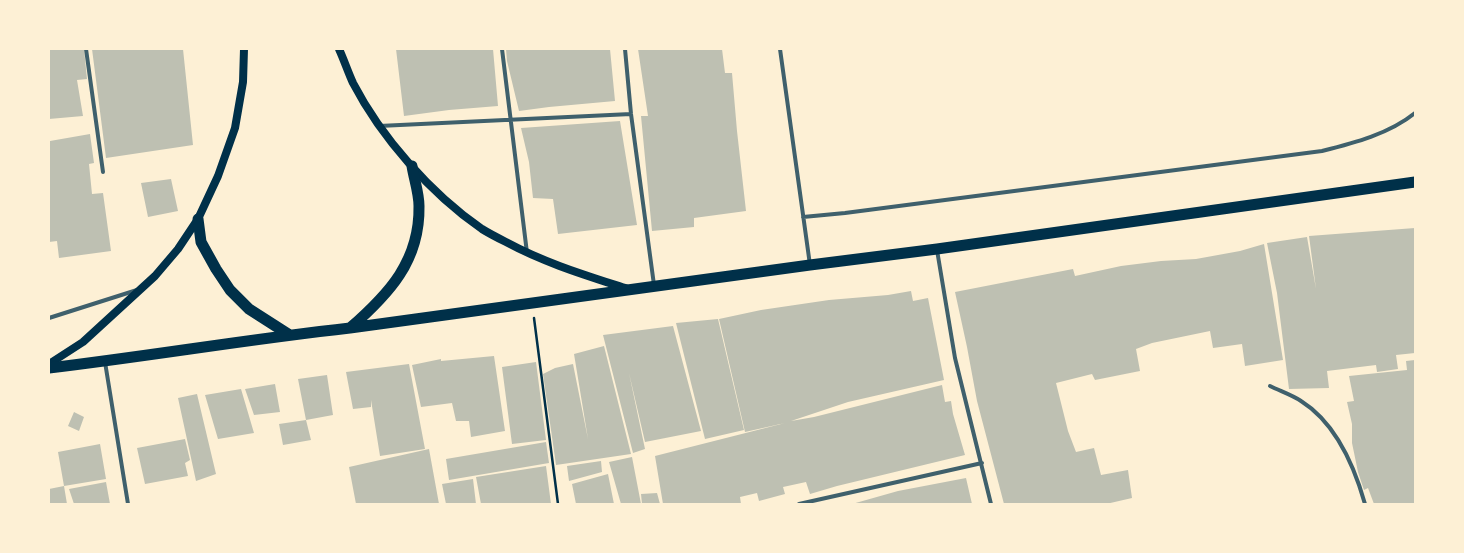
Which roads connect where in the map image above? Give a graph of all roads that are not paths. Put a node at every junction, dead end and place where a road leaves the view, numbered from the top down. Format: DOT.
graph roads {
  1 [pos="86,49"];
  2 [pos="244,49"];
  3 [pos="339,49"];
  4 [pos="502,49"];
  5 [pos="624,49"];
  6 [pos="780,49"];
  7 [pos="1415,113"];
  8 [pos="631,114"];
  9 [pos="510,119"];
  10 [pos="379,126"];
  11 [pos="412,166"];
  12 [pos="103,172"];
  13 [pos="1415,182"];
  14 [pos="803,217"];
  15 [pos="198,219"];
  16 [pos="937,249"];
  17 [pos="527,253"];
  18 [pos="810,265"];
  19 [pos="654,286"];
  20 [pos="143,288"];
  21 [pos="632,290"];
  22 [pos="49,318"];
  23 [pos="350,328"];
  24 [pos="288,334"];
  25 [pos="105,361"];
  26 [pos="49,364"];
  27 [pos="49,368"];
  28 [pos="1270,386"];
  29 [pos="982,463"];
  30 [pos="128,504"];
  31 [pos="799,504"];
  32 [pos="991,504"];
  33 [pos="1364,504"];
  1 -- 12 [label="street"];
  2 -- 15 [label="main road"];
  3 -- 10 [label="main road"];
  4 -- 9 [label="street"];
  5 -- 8 [label="street"];
  6 -- 14 [label="street"];
  7 -- 14 [label="street"];
  8 -- 9 [label="street"];
  8 -- 19 [label="street"];
  9 -- 10 [label="street"];
  9 -- 17 [label="street"];
  10 -- 11 [label="main road"];
  11 -- 17 [label="main road"];
  11 -- 23 [label="highway"];
  13 -- 16 [label="highway"];
  14 -- 18 [label="street"];
  15 -- 20 [label="main road"];
  15 -- 24 [label="highway"];
  16 -- 18 [label="highway"];
  16 -- 29 [label="street"];
  17 -- 21 [label="main road"];
  18 -- 19 [label="highway"];
  19 -- 21 [label="highway"];
  20 -- 22 [label="street"];
  20 -- 26 [label="main road"];
  21 -- 23 [label="highway"];
  23 -- 24 [label="highway"];
  24 -- 25 [label="highway"];
  25 -- 27 [label="highway"];
  25 -- 30 [label="street"];
  28 -- 33 [label="street"];
  29 -- 31 [label="street"];
  29 -- 32 [label="street"];
}
